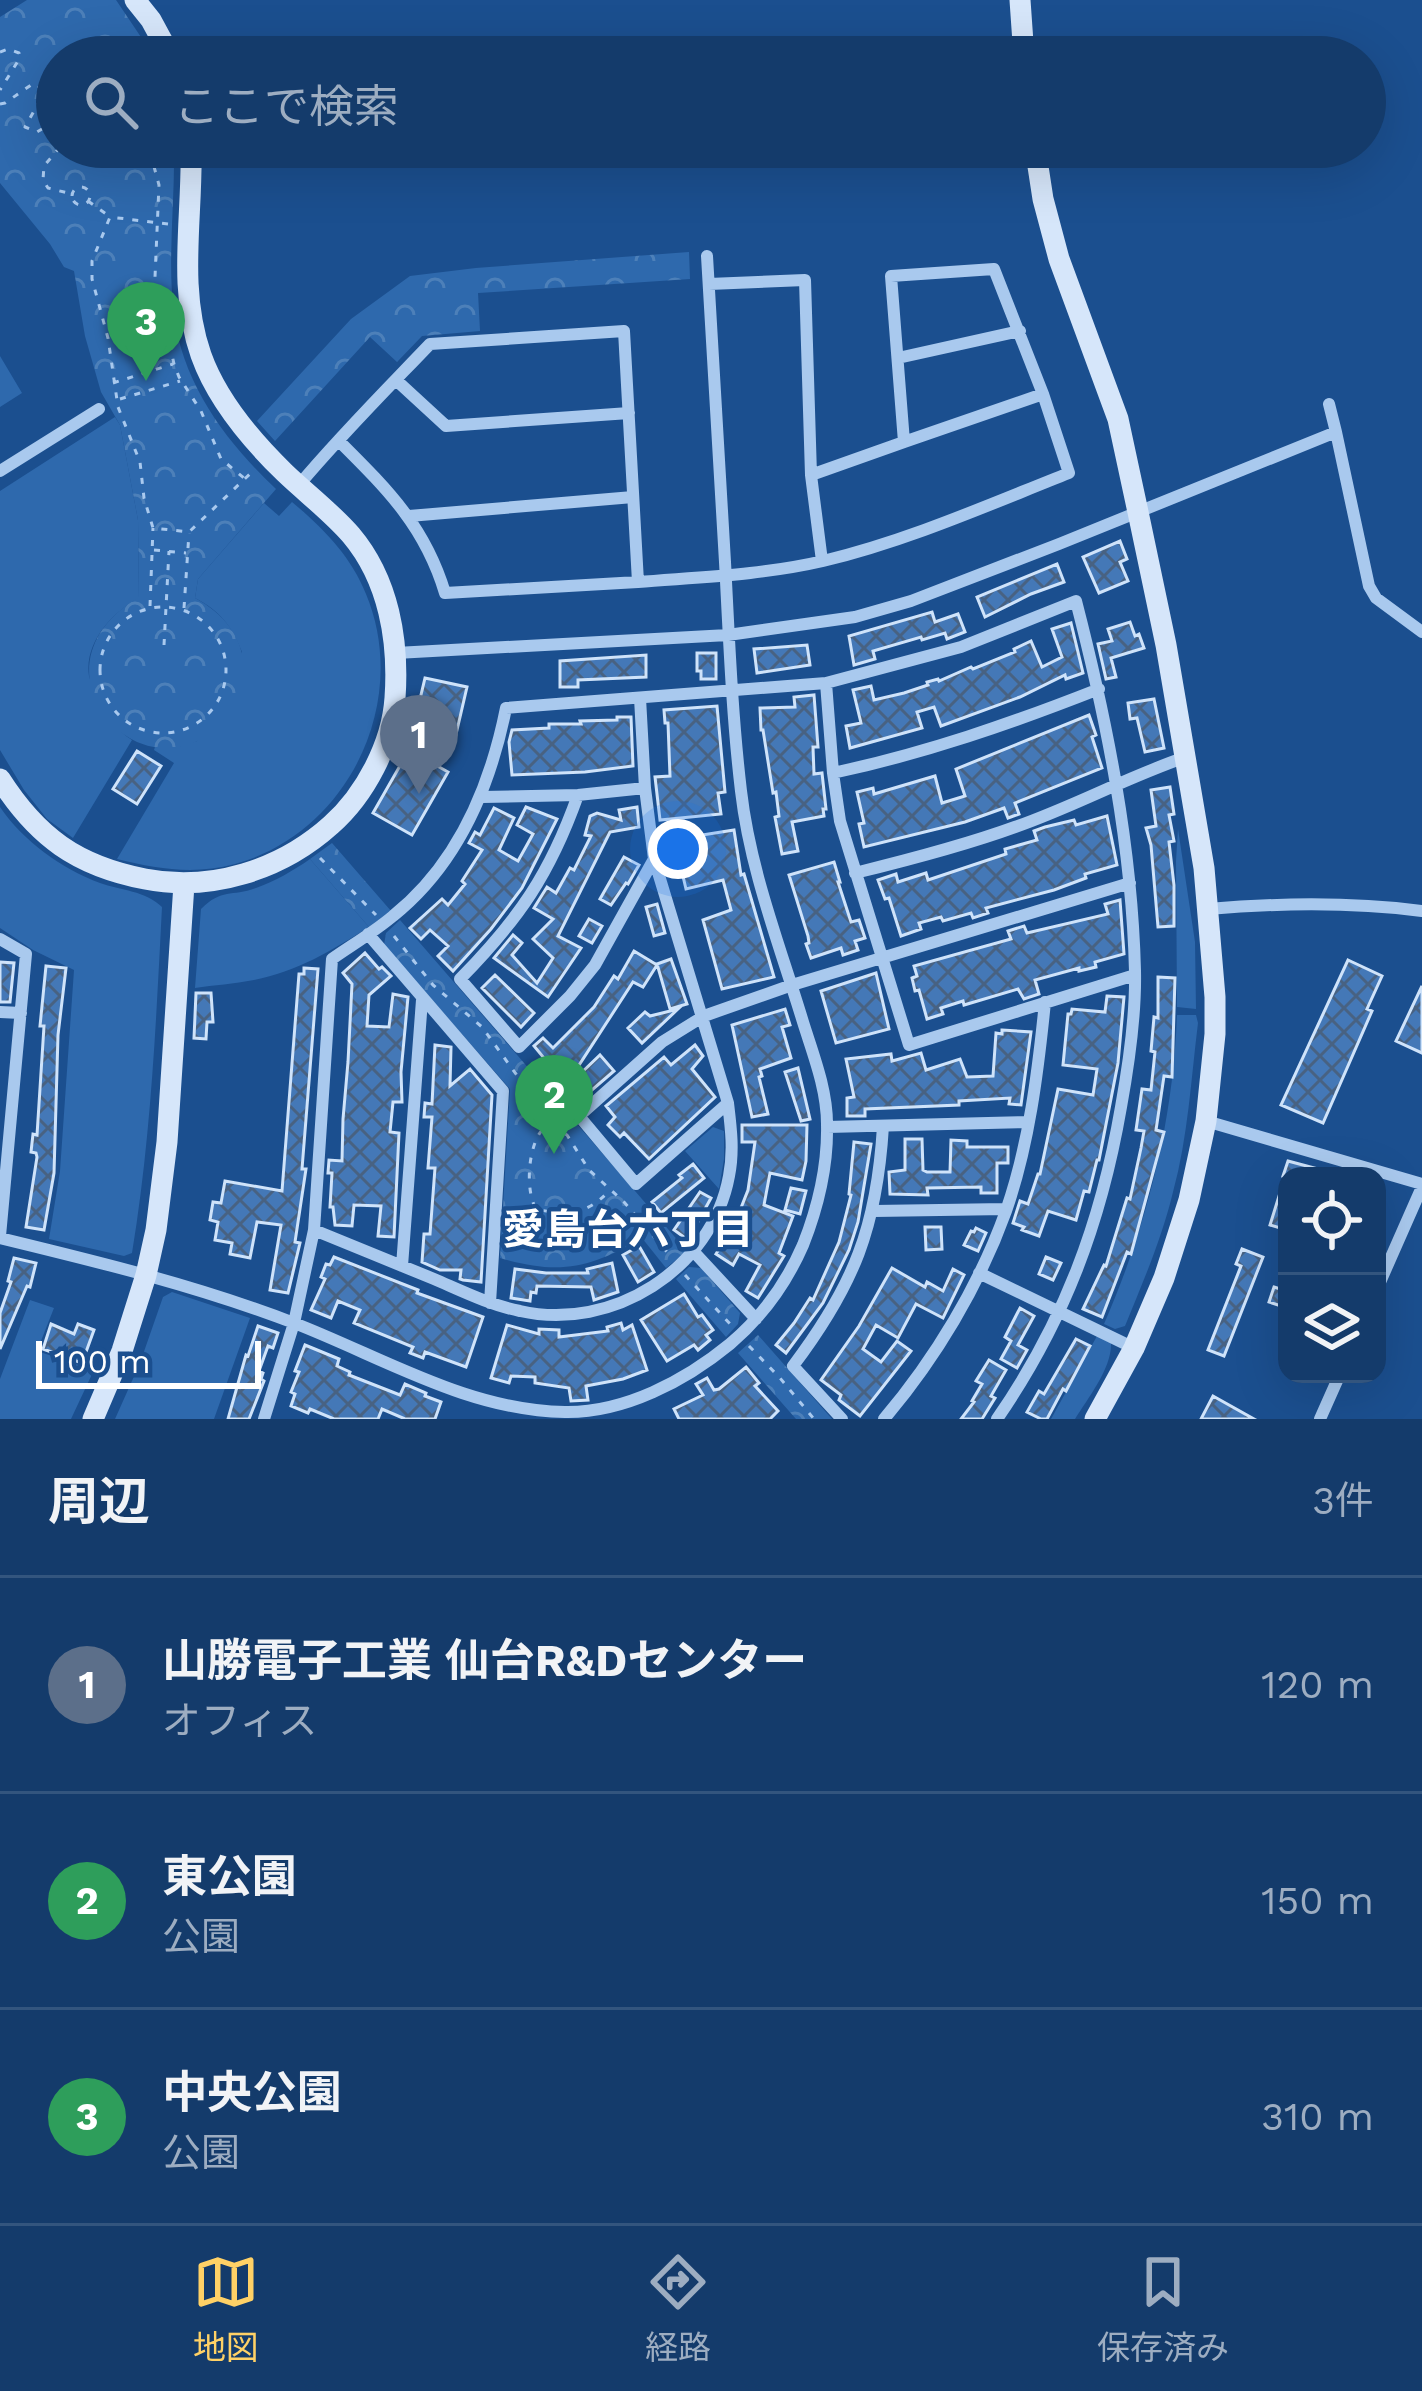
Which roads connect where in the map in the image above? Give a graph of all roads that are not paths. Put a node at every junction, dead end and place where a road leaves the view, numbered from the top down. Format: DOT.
graph roads {
  1 [pos="136,0"];
  2 [pos="1020,0"];
  3 [pos="160,36"];
  4 [pos="1023,36"];
  5 [pos="190,168"];
  6 [pos="1038,168"];
  7 [pos="707,256"];
  8 [pos="709,284"];
  9 [pos="1020,331"];
  10 [pos="898,358"];
  11 [pos="396,380"];
  12 [pos="1043,394"];
  13 [pos="1329,404"];
  14 [pos="105,412"];
  15 [pos="628,413"];
  16 [pos="1336,432"];
  17 [pos="339,441"];
  18 [pos="904,442"];
  19 [pos="0,471"];
  20 [pos="811,476"];
  21 [pos="298,485"];
  22 [pos="633,496"];
  23 [pos="1138,512"];
  24 [pos="409,515"];
  25 [pos="823,561"];
  26 [pos="725,575"];
  27 [pos="638,582"];
  28 [pos="1422,632"];
  29 [pos="728,635"];
  30 [pos="397,652"];
  31 [pos="826,683"];
  32 [pos="1099,689"];
  33 [pos="732,691"];
  34 [pos="640,698"];
  35 [pos="1186,757"];
  36 [pos="833,773"];
  37 [pos="0,779"];
  38 [pos="1114,784"];
  39 [pos="645,788"];
  40 [pos="578,795"];
  41 [pos="482,797"];
  42 [pos="655,859"];
  43 [pos="855,873"];
  44 [pos="1130,883"];
  45 [pos="184,884"];
  46 [pos="1421,906"];
  47 [pos="1208,909"];
  48 [pos="368,934"];
  49 [pos="0,939"];
  50 [pos="881,957"];
  51 [pos="1135,975"];
  52 [pos="792,985"];
  53 [pos="422,1000"];
  54 [pos="1045,1002"];
  55 [pos="0,1012"];
  56 [pos="21,1013"];
  57 [pos="704,1016"];
  58 [pos="728,1103"];
  59 [pos="1206,1121"];
  60 [pos="1029,1122"];
  61 [pos="884,1126"];
  62 [pos="827,1127"];
  63 [pos="5,1144"];
  64 [pos="1422,1185"];
  65 [pos="1006,1209"];
  66 [pos="874,1211"];
  67 [pos="314,1230"];
  68 [pos="0,1237"];
  69 [pos="694,1252"];
  70 [pos="402,1266"];
  71 [pos="979,1274"];
  72 [pos="146,1275"];
  73 [pos="1383,1275"];
  74 [pos="490,1303"];
  75 [pos="1059,1311"];
  76 [pos="756,1318"];
  77 [pos="294,1323"];
  78 [pos="1134,1348"];
  79 [pos="1336,1383"];
  80 [pos="266,1415"];
  81 [pos="571,1416"];
  82 [pos="93,1419"];
  83 [pos="285,1419"];
  84 [pos="842,1419"];
  85 [pos="884,1419"];
  86 [pos="997,1419"];
  87 [pos="1095,1419"];
  88 [pos="1320,1419"];
  1 -- 3 [label="street"];
  2 -- 4 [label="street"];
  5 -- 21 [label="street"];
  6 -- 23 [label="street"];
  7 -- 8 [label="street"];
  8 -- 20 [label="street"];
  8 -- 26 [label="street"];
  9 -- 10 [label="street"];
  9 -- 10 [label="street"];
  9 -- 12 [label="street"];
  10 -- 18 [label="street"];
  11 -- 15 [label="street"];
  11 -- 15 [label="street"];
  11 -- 17 [label="street"];
  12 -- 18 [label="street"];
  12 -- 25 [label="street"];
  13 -- 16 [label="street"];
  14 -- 19 [label="street"];
  15 -- 22 [label="street"];
  16 -- 23 [label="street"];
  16 -- 28 [label="street"];
  17 -- 21 [label="street"];
  17 -- 24 [label="street"];
  18 -- 20 [label="street"];
  20 -- 25 [label="street"];
  21 -- 30 [label="street"];
  22 -- 24 [label="street"];
  22 -- 27 [label="street"];
  23 -- 29 [label="street"];
  23 -- 35 [label="street"];
  24 -- 27 [label="street"];
  25 -- 26 [label="street"];
  26 -- 27 [label="street"];
  26 -- 29 [label="street"];
  29 -- 30 [label="street"];
  29 -- 33 [label="street"];
  30 -- 45 [label="street"];
  31 -- 32 [label="street"];
  31 -- 33 [label="street"];
  31 -- 36 [label="street"];
  32 -- 36 [label="street"];
  32 -- 38 [label="street"];
  33 -- 34 [label="street"];
  33 -- 52 [label="street"];
  34 -- 39 [label="street"];
  34 -- 41 [label="street"];
  35 -- 38 [label="street"];
  35 -- 47 [label="street"];
  36 -- 43 [label="street"];
  37 -- 45 [label="street"];
  38 -- 43 [label="street"];
  38 -- 44 [label="street"];
  39 -- 40 [label="street"];
  39 -- 42 [label="street"];
  40 -- 41 [label="street"];
  40 -- 42 [label="street"];
  41 -- 48 [label="street"];
  42 -- 57 [label="street"];
  43 -- 50 [label="street"];
  44 -- 50 [label="street"];
  44 -- 51 [label="street"];
  45 -- 72 [label="street"];
  46 -- 47 [label="street"];
  47 -- 59 [label="street"];
  48 -- 53 [label="street"];
  48 -- 67 [label="street"];
  49 -- 56 [label="street"];
  50 -- 52 [label="street"];
  50 -- 54 [label="street"];
  51 -- 54 [label="street"];
  51 -- 75 [label="street"];
  52 -- 57 [label="street"];
  52 -- 62 [label="street"];
  53 -- 70 [label="street"];
  53 -- 74 [label="street"];
  54 -- 60 [label="street"];
  55 -- 56 [label="street"];
  56 -- 63 [label="street"];
  57 -- 58 [label="street"];
  57 -- 58 [label="street"];
  58 -- 69 [label="street"];
  59 -- 64 [label="street"];
  59 -- 78 [label="street"];
  60 -- 61 [label="street"];
  60 -- 65 [label="street"];
  61 -- 62 [label="street"];
  61 -- 66 [label="street"];
  62 -- 76 [label="street"];
  63 -- 68 [label="street"];
  64 -- 73 [label="street"];
  65 -- 66 [label="street"];
  65 -- 71 [label="street"];
  66 -- 84 [label="street"];
  67 -- 70 [label="street"];
  67 -- 77 [label="street"];
  68 -- 72 [label="street"];
  69 -- 74 [label="street"];
  69 -- 76 [label="street"];
  70 -- 74 [label="street"];
  71 -- 75 [label="street"];
  71 -- 85 [label="street"];
  72 -- 77 [label="street"];
  72 -- 82 [label="street"];
  75 -- 78 [label="street"];
  75 -- 86 [label="street"];
  76 -- 81 [label="street"];
  77 -- 80 [label="street"];
  77 -- 81 [label="street"];
  78 -- 87 [label="street"];
  79 -- 88 [label="street"];
  80 -- 83 [label="street"];
}
